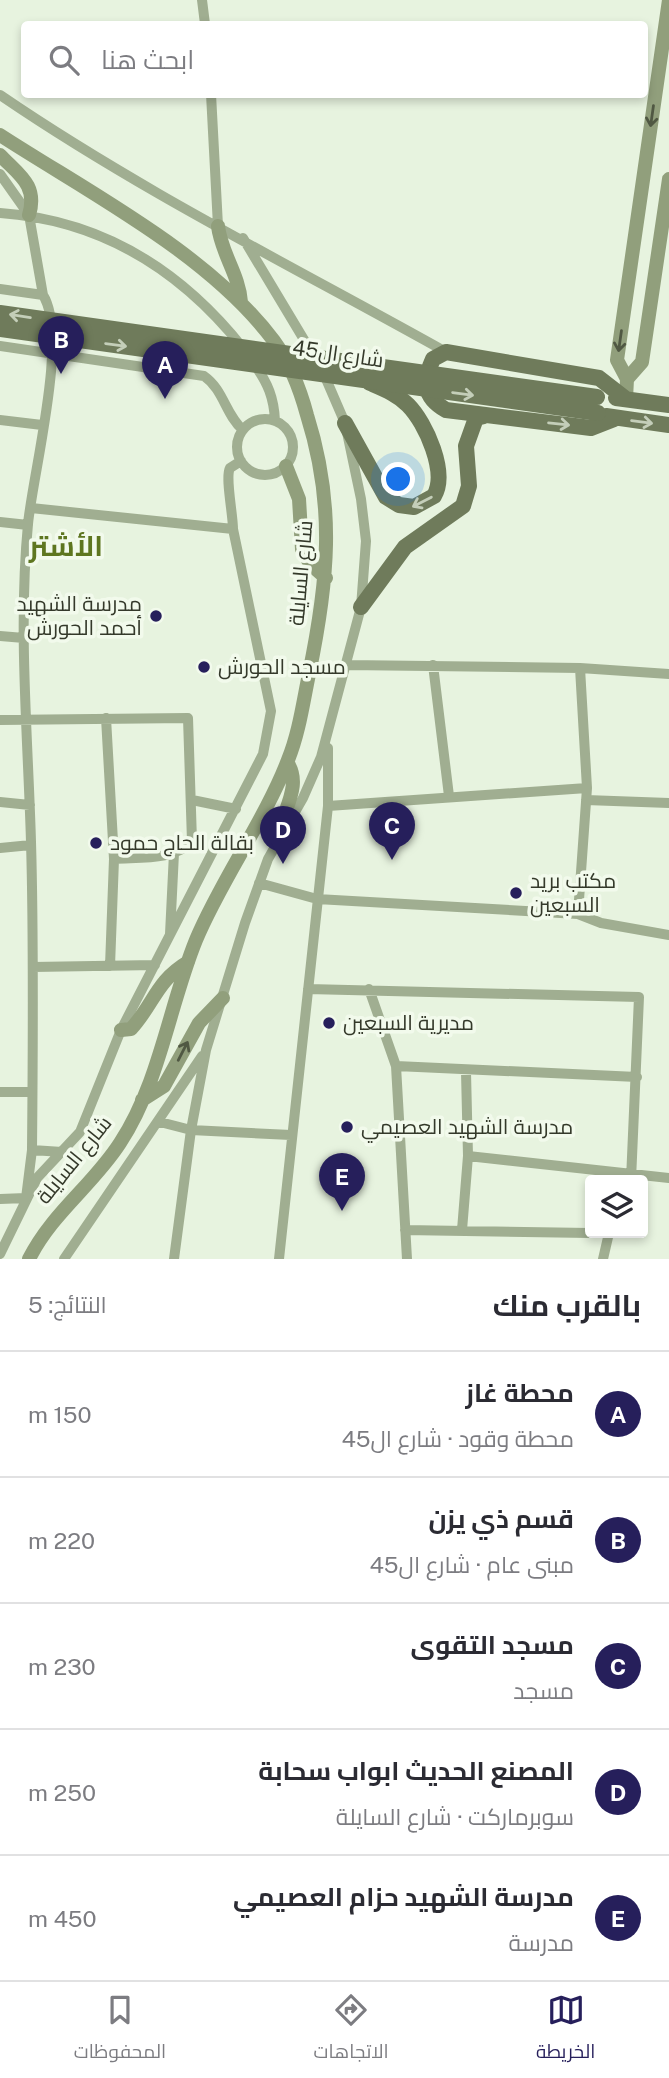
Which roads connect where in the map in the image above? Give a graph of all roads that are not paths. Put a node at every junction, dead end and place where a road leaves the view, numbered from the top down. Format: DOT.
graph roads {
  1 [pos="202,0"];
  2 [pos="668,0"];
  3 [pos="205,21"];
  4 [pos="0,95"];
  5 [pos="211,98"];
  6 [pos="0,135"];
  7 [pos="0,155"];
  8 [pos="0,174"];
  9 [pos="669,179"];
  10 [pos="0,213"];
  11 [pos="29,215"];
  12 [pos="218,226"];
  13 [pos="243,238"];
  14 [pos="0,289"];
  15 [pos="43,295"];
  16 [pos="241,302"];
  17 [pos="0,313"];
  18 [pos="0,329"];
  19 [pos="0,346"];
  20 [pos="446,352"];
  21 [pos="52,354"];
  22 [pos="362,379"];
  23 [pos="627,379"];
  24 [pos="626,399"];
  25 [pos="597,405"];
  26 [pos="669,405"];
  27 [pos="484,416"];
  28 [pos="614,419"];
  29 [pos="0,420"];
  30 [pos="275,421"];
  31 [pos="345,423"];
  32 [pos="43,425"];
  33 [pos="669,425"];
  34 [pos="243,430"];
  35 [pos="241,461"];
  36 [pos="286,466"];
  37 [pos="30,508"];
  38 [pos="0,522"];
  39 [pos="28,525"];
  40 [pos="233,529"];
  41 [pos="326,578"];
  42 [pos="361,607"];
  43 [pos="0,636"];
  44 [pos="24,638"];
  45 [pos="347,665"];
  46 [pos="433,665"];
  47 [pos="580,668"];
  48 [pos="669,674"];
  49 [pos="106,718"];
  50 [pos="0,720"];
  51 [pos="26,721"];
  52 [pos="328,735"];
  53 [pos="287,762"];
  54 [pos="587,794"];
  55 [pos="449,796"];
  56 [pos="192,800"];
  57 [pos="0,802"];
  58 [pos="669,803"];
  59 [pos="30,805"];
  60 [pos="328,807"];
  61 [pos="236,809"];
  62 [pos="279,836"];
  63 [pos="31,845"];
  64 [pos="0,848"];
  65 [pos="174,853"];
  66 [pos="114,859"];
  67 [pos="259,883"];
  68 [pos="317,899"];
  69 [pos="578,915"];
  70 [pos="669,936"];
  71 [pos="170,937"];
  72 [pos="188,962"];
  73 [pos="110,965"];
  74 [pos="155,965"];
  75 [pos="33,967"];
  76 [pos="308,989"];
  77 [pos="369,989"];
  78 [pos="223,998"];
  79 [pos="121,1030"];
  80 [pos="206,1050"];
  81 [pos="396,1066"];
  82 [pos="466,1072"];
  83 [pos="637,1077"];
  84 [pos="0,1092"];
  85 [pos="32,1092"];
  86 [pos="142,1100"];
  87 [pos="160,1122"];
  88 [pos="191,1130"];
  89 [pos="291,1135"];
  90 [pos="32,1150"];
  91 [pos="62,1152"];
  92 [pos="468,1156"];
  93 [pos="610,1175"];
  94 [pos="632,1175"];
  95 [pos="648,1178"];
  96 [pos="669,1178"];
  97 [pos="26,1198"];
  98 [pos="0,1199"];
  99 [pos="405,1230"];
  100 [pos="462,1230"];
  101 [pos="585,1233"];
  102 [pos="608,1238"];
  103 [pos="0,1254"];
  104 [pos="29,1259"];
  105 [pos="64,1259"];
  106 [pos="174,1259"];
  107 [pos="279,1259"];
  108 [pos="407,1259"];
  109 [pos="603,1259"];
  1 -- 3 [label="street"];
  2 -- 23 [label="main road, one-way"];
  4 -- 12 [label="street"];
  5 -- 12 [label="street"];
  6 -- 16 [label="main road, شارع السايلة"];
  7 -- 11 [label="main road"];
  8 -- 11 [label="street"];
  9 -- 23 [label="main road"];
  10 -- 11 [label="street"];
  11 -- 15 [label="street"];
  11 -- 30 [label="street"];
  12 -- 13 [label="street"];
  12 -- 16 [label="main road"];
  13 -- 20 [label="street"];
  13 -- 31 [label="street"];
  14 -- 15 [label="street"];
  15 -- 21 [label="street"];
  16 -- 41 [label="main road, شارع السايلة"];
  25 -- 17 [label="main road, شارع ال45, one-way, bridge"];
  18 -- 22 [label="main road, شارع ال45, one-way, bridge"];
  19 -- 21 [label="street"];
  20 -- 24 [label="main road"];
  20 -- 27 [label="main road"];
  21 -- 32 [label="street"];
  21 -- 34 [label="street"];
  22 -- 25 [label="main road, شارع ال45, one-way, bridge"];
  22 -- 31 [label="main road, one-way, bridge"];
  23 -- 24 [label="main road"];
  24 -- 25 [label="main road, شارع ال45"];
  24 -- 26 [label="main road, شارع ال45"];
  25 -- 28 [label="main road, شارع ال45"];
  27 -- 28 [label="main road, one-way"];
  27 -- 42 [label="main road"];
  28 -- 33 [label="main road, شارع ال45, one-way"];
  29 -- 32 [label="street"];
  30 -- 34 [label="street"];
  30 -- 36 [label="street"];
  31 -- 42 [label="street"];
  32 -- 37 [label="street"];
  34 -- 35 [label="street"];
  35 -- 36 [label="street"];
  35 -- 40 [label="street"];
  36 -- 41 [label="main road"];
  37 -- 39 [label="street"];
  37 -- 40 [label="street"];
  38 -- 39 [label="street"];
  39 -- 44 [label="street"];
  40 -- 61 [label="street"];
  41 -- 53 [label="main road, شارع السايلة"];
  42 -- 45 [label="street"];
  43 -- 44 [label="street"];
  44 -- 51 [label="street"];
  45 -- 46 [label="street"];
  45 -- 52 [label="street"];
  46 -- 47 [label="street"];
  46 -- 55 [label="street"];
  47 -- 48 [label="street"];
  47 -- 54 [label="street"];
  49 -- 51 [label="street"];
  49 -- 56 [label="street"];
  49 -- 66 [label="street"];
  50 -- 51 [label="street"];
  51 -- 59 [label="street"];
  52 -- 60 [label="street"];
  52 -- 62 [label="street"];
  53 -- 62 [label="main road"];
  53 -- 72 [label="main road, شارع السايلة"];
  54 -- 55 [label="street"];
  54 -- 58 [label="street"];
  54 -- 69 [label="street"];
  55 -- 60 [label="street"];
  56 -- 61 [label="street"];
  56 -- 65 [label="street"];
  57 -- 59 [label="street"];
  59 -- 63 [label="street"];
  60 -- 68 [label="street"];
  61 -- 71 [label="street"];
  62 -- 67 [label="street"];
  63 -- 64 [label="street"];
  63 -- 75 [label="street"];
  65 -- 66 [label="street"];
  65 -- 71 [label="street"];
  66 -- 73 [label="street"];
  67 -- 68 [label="street"];
  67 -- 78 [label="street"];
  68 -- 69 [label="street"];
  68 -- 76 [label="street"];
  69 -- 70 [label="street"];
  71 -- 74 [label="street"];
  72 -- 79 [label="main road"];
  72 -- 86 [label="main road, شارع السايلة"];
  73 -- 74 [label="street"];
  73 -- 75 [label="street"];
  74 -- 79 [label="street"];
  75 -- 85 [label="street"];
  76 -- 77 [label="street"];
  76 -- 89 [label="street"];
  77 -- 81 [label="street"];
  77 -- 83 [label="street"];
  78 -- 80 [label="street"];
  86 -- 78 [label="main road, one-way"];
  79 -- 91 [label="street"];
  80 -- 87 [label="street"];
  80 -- 88 [label="street"];
  81 -- 82 [label="street"];
  81 -- 99 [label="street"];
  82 -- 83 [label="street"];
  82 -- 92 [label="street"];
  83 -- 94 [label="street"];
  84 -- 85 [label="street"];
  85 -- 90 [label="street"];
  86 -- 104 [label="main road, شارع السايلة"];
  87 -- 88 [label="street"];
  87 -- 105 [label="street"];
  88 -- 89 [label="street"];
  88 -- 106 [label="street"];
  89 -- 107 [label="street"];
  90 -- 91 [label="street"];
  90 -- 97 [label="street"];
  91 -- 97 [label="street"];
  92 -- 93 [label="street"];
  92 -- 100 [label="street"];
  95 -- 96 [label="street"];
  97 -- 98 [label="street"];
  97 -- 103 [label="street"];
  99 -- 100 [label="street"];
  99 -- 108 [label="street"];
  100 -- 101 [label="street"];
  102 -- 109 [label="street"];
}
